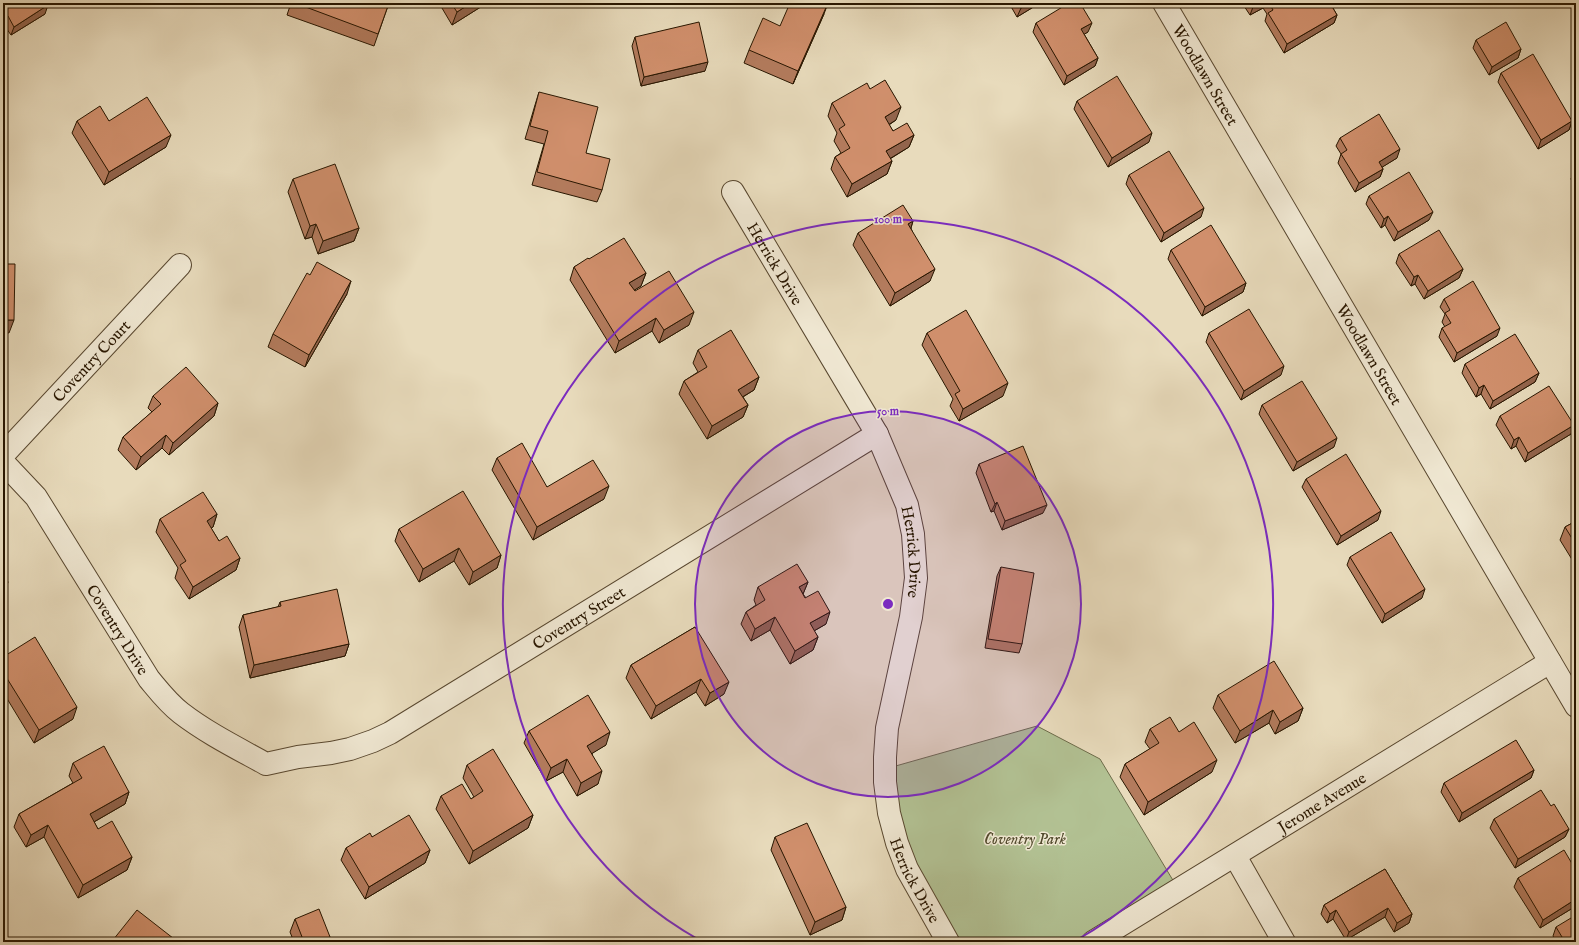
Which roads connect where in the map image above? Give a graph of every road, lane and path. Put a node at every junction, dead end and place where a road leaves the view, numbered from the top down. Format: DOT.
graph roads {
  1 [pos="1164,3"];
  2 [pos="733,192"];
  3 [pos="180,265"];
  4 [pos="877,434"];
  5 [pos="3,456"];
  6 [pos="3,462"];
  7 [pos="1550,662"];
  8 [pos="1576,706"];
  9 [pos="266,764"];
  10 [pos="1235,856"];
  11 [pos="948,942"];
  12 [pos="1093,942"];
  13 [pos="1284,942"];
  1 -- 7 [label="street, Woodlawn Street"];
  2 -- 4 [label="street, Herrick Drive"];
  3 -- 5 [label="street, Coventry Court"];
  4 -- 9 [label="street, Coventry Street"];
  4 -- 11 [label="street, Herrick Drive"];
  6 -- 9 [label="street, Coventry Drive"];
  7 -- 8 [label="street, Woodlawn Street"];
  7 -- 10 [label="street, Jerome Avenue"];
  10 -- 12 [label="street, Jerome Avenue"];
  10 -- 13 [label="street"];
}
